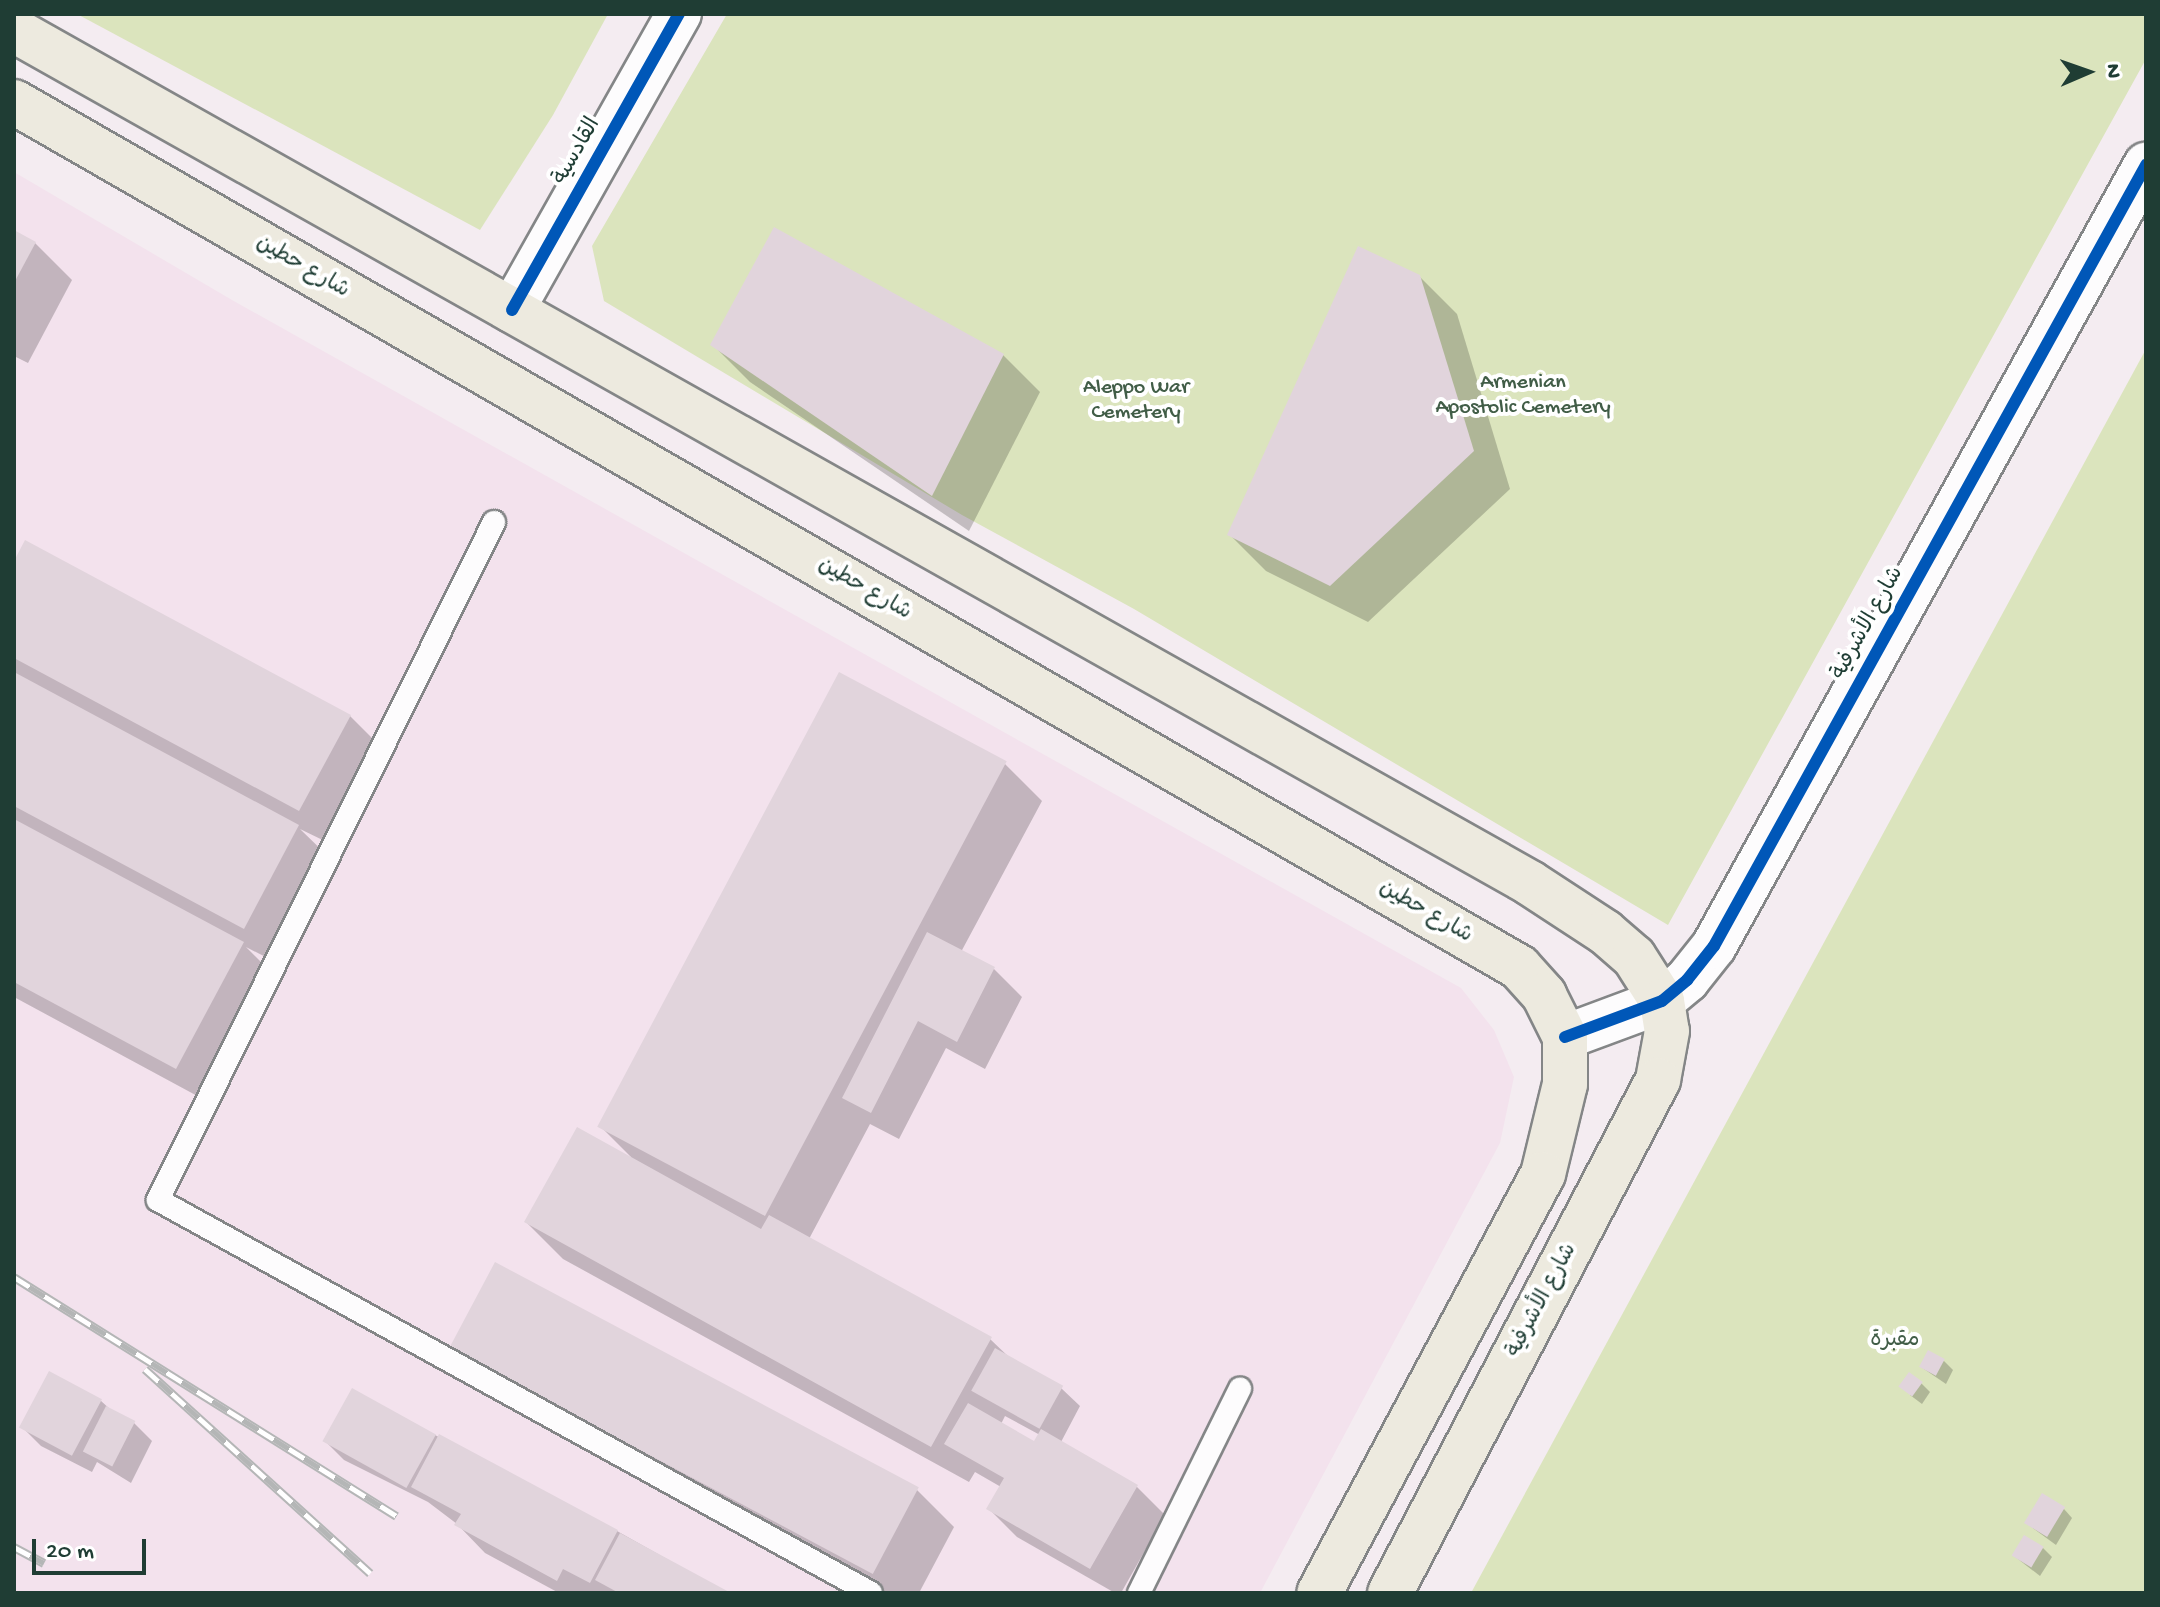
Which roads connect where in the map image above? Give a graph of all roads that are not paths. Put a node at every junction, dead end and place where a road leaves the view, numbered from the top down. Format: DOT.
graph roads {
  1 [pos="679,14"];
  2 [pos="14,30"];
  3 [pos="14,102"];
  4 [pos="2146,165"];
  5 [pos="512,310"];
  6 [pos="494,522"];
  7 [pos="1662,1001"];
  8 [pos="1565,1037"];
  9 [pos="1240,1389"];
  10 [pos="871,1593"];
  11 [pos="1139,1593"];
  12 [pos="1319,1593"];
  13 [pos="1390,1593"];
  1 -- 5 [label="street, القادسية"];
  2 -- 5 [label="main road"];
  3 -- 8 [label="main road, شارع حطين"];
  4 -- 7 [label="street, شارع الأشرفية"];
  5 -- 7 [label="main road"];
  6 -- 10 [label="lane"];
  7 -- 8 [label="street, شارع الأشرفية"];
  7 -- 13 [label="main road, شارع الأشرفية"];
  8 -- 12 [label="main road, شارع حطين"];
  9 -- 11 [label="lane"];
}
